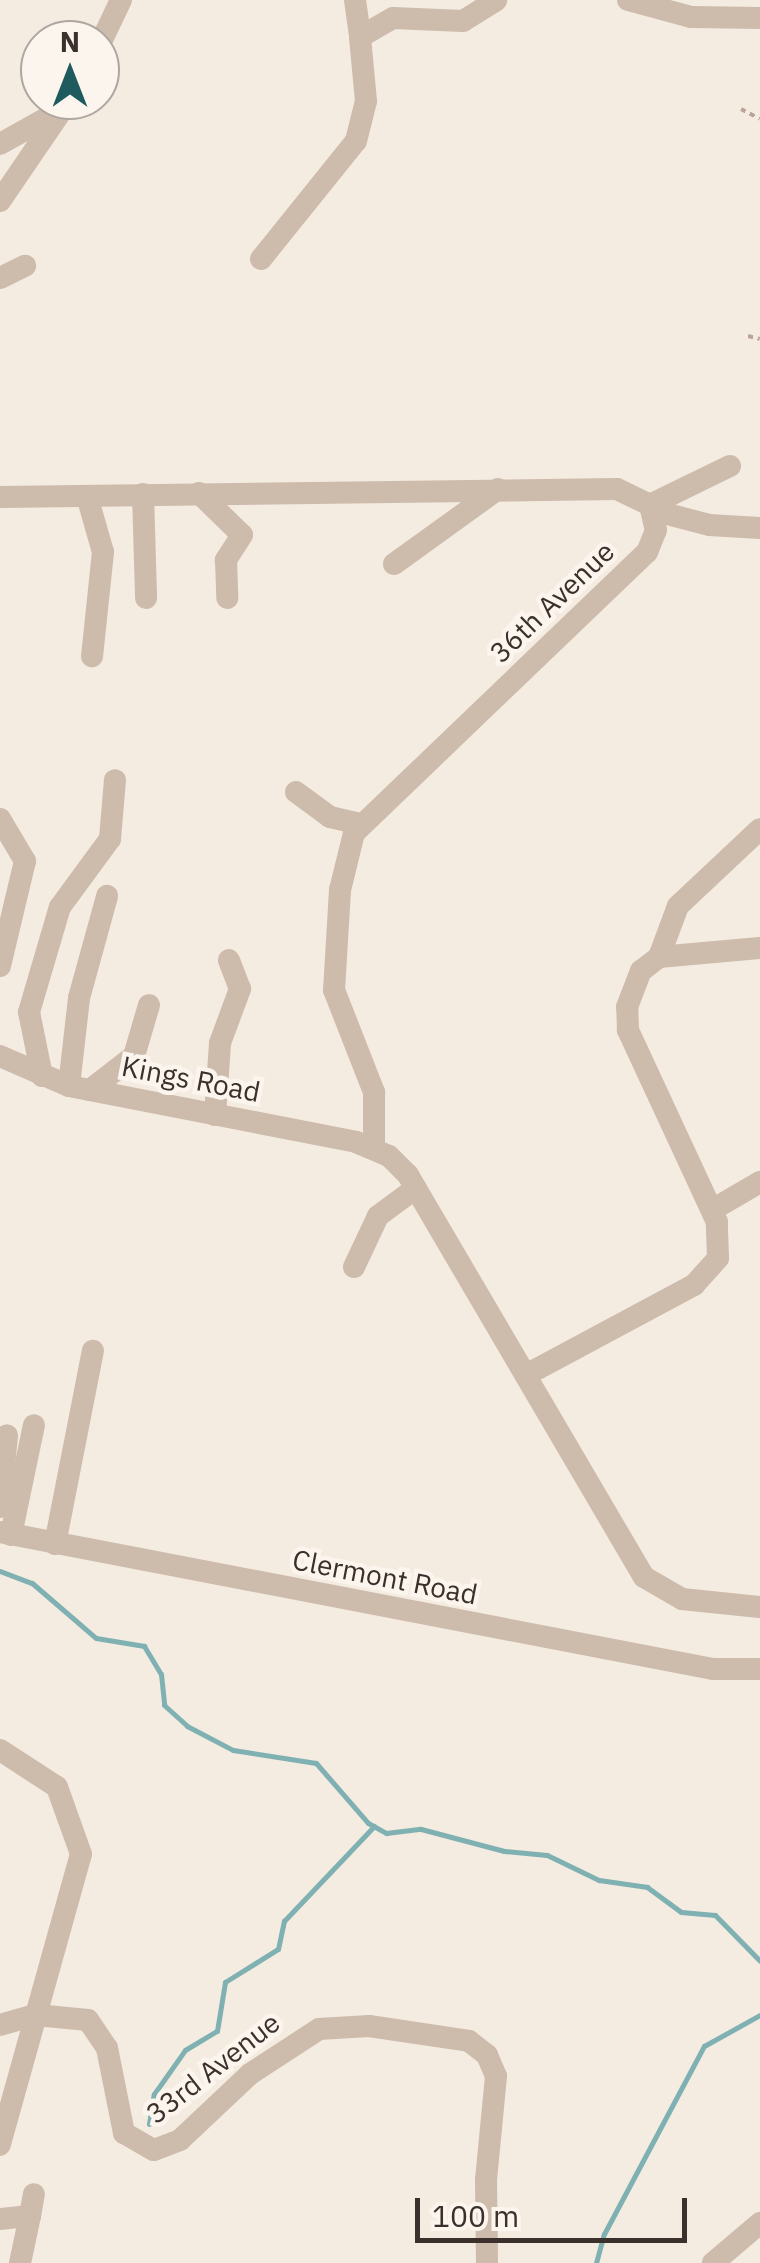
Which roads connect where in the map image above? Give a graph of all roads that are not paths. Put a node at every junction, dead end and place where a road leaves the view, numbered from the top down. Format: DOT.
graph roads {
  1 [pos="355,0"];
  2 [pos="496,0"];
  3 [pos="628,0"];
  4 [pos="760,18"];
  5 [pos="360,37"];
  6 [pos="40,120"];
  7 [pos="56,120"];
  8 [pos="0,144"];
  9 [pos="0,201"];
  10 [pos="261,260"];
  11 [pos="25,266"];
  12 [pos="0,278"];
  13 [pos="730,466"];
  14 [pos="498,490"];
  15 [pos="199,493"];
  16 [pos="144,494"];
  17 [pos="87,496"];
  18 [pos="0,497"];
  19 [pos="651,507"];
  20 [pos="760,528"];
  21 [pos="394,564"];
  22 [pos="146,598"];
  23 [pos="227,598"];
  24 [pos="92,656"];
  25 [pos="114,780"];
  26 [pos="296,792"];
  27 [pos="0,820"];
  28 [pos="360,824"];
  29 [pos="760,829"];
  30 [pos="107,896"];
  31 [pos="760,948"];
  32 [pos="659,957"];
  33 [pos="230,960"];
  34 [pos="0,966"];
  35 [pos="149,1005"];
  36 [pos="0,1056"];
  37 [pos="42,1076"];
  38 [pos="80,1088"];
  39 [pos="215,1114"];
  40 [pos="374,1147"];
  41 [pos="760,1182"];
  42 [pos="416,1188"];
  43 [pos="712,1210"];
  44 [pos="354,1267"];
  45 [pos="93,1351"];
  46 [pos="526,1374"];
  47 [pos="34,1425"];
  48 [pos="6,1435"];
  49 [pos="0,1507"];
  50 [pos="6,1534"];
  51 [pos="56,1544"];
  52 [pos="760,1607"];
  53 [pos="760,1669"];
  54 [pos="0,1750"];
  55 [pos="36,2015"];
  56 [pos="0,2025"];
  57 [pos="0,2144"];
  58 [pos="0,2219"];
  59 [pos="760,2224"];
  60 [pos="20,2263"];
  61 [pos="487,2263"];
  62 [pos="713,2263"];
  1 -- 5 [label="street"];
  2 -- 5 [label="street"];
  3 -- 4 [label="street"];
  5 -- 10 [label="street"];
  6 -- 8 [label="street"];
  7 -- 9 [label="street"];
  11 -- 12 [label="street"];
  13 -- 19 [label="street"];
  14 -- 15 [label="street"];
  14 -- 19 [label="street"];
  14 -- 21 [label="street"];
  15 -- 16 [label="street"];
  15 -- 23 [label="street"];
  16 -- 17 [label="street"];
  16 -- 22 [label="street"];
  17 -- 18 [label="street"];
  17 -- 24 [label="street"];
  19 -- 20 [label="street"];
  19 -- 28 [label="street, 36th Avenue"];
  25 -- 37 [label="street"];
  26 -- 28 [label="street"];
  27 -- 34 [label="street"];
  28 -- 40 [label="street, 36th Avenue"];
  29 -- 32 [label="street"];
  30 -- 38 [label="street"];
  31 -- 32 [label="street"];
  32 -- 43 [label="street"];
  33 -- 39 [label="street"];
  35 -- 38 [label="street"];
  36 -- 37 [label="street, Kings Road"];
  37 -- 38 [label="street, Kings Road"];
  38 -- 39 [label="street, Kings Road"];
  39 -- 40 [label="street, Kings Road"];
  40 -- 42 [label="street"];
  41 -- 43 [label="street"];
  42 -- 44 [label="street"];
  42 -- 46 [label="street"];
  43 -- 46 [label="street"];
  45 -- 51 [label="street"];
  46 -- 52 [label="street"];
  47 -- 50 [label="street"];
  48 -- 49 [label="street"];
  50 -- 51 [label="street, Clermont Road"];
  51 -- 53 [label="street, Clermont Road"];
  54 -- 55 [label="street"];
  55 -- 56 [label="street"];
  55 -- 57 [label="street"];
  55 -- 61 [label="street, 33rd Avenue"];
  58 -- 60 [label="street"];
  59 -- 62 [label="street"];
}
